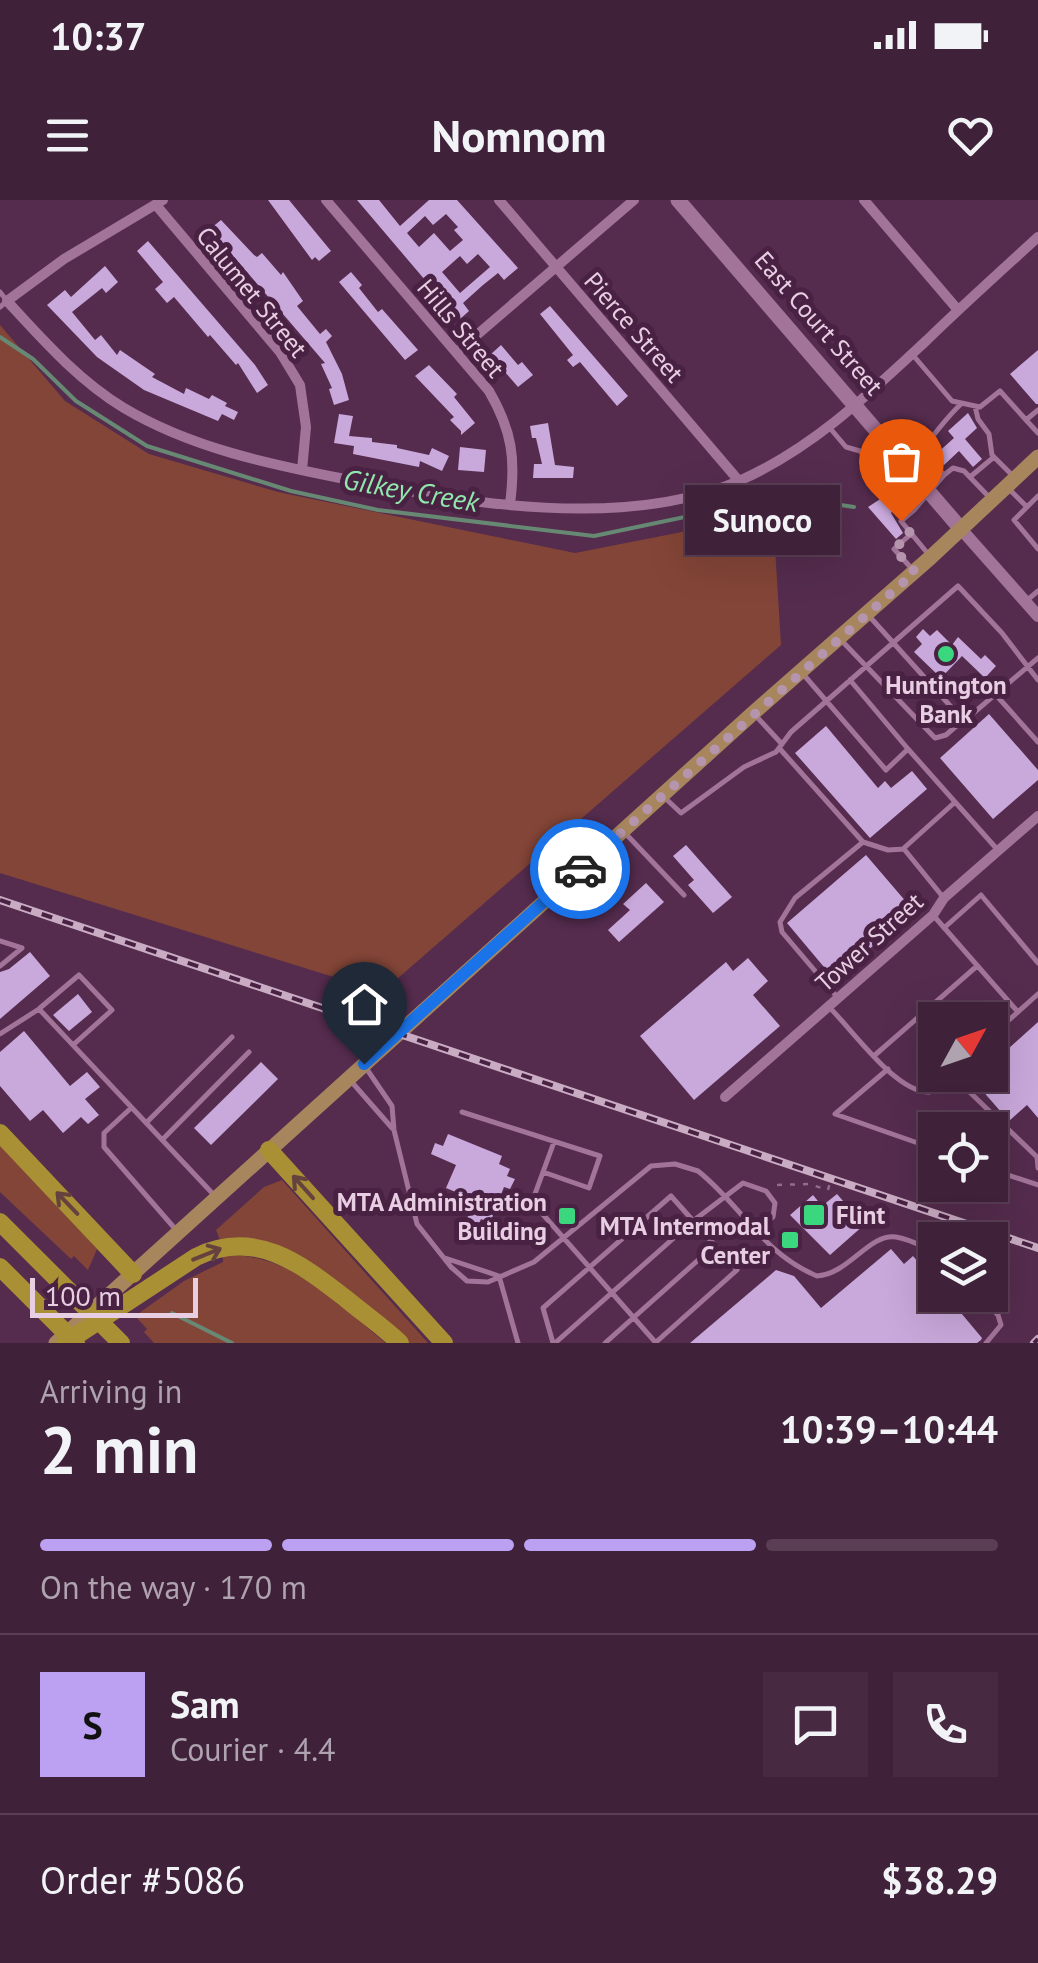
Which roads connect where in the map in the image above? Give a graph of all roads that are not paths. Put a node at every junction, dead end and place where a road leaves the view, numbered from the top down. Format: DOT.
graph roads {
  1 [pos="326,200"];
  2 [pos="498,200"];
  3 [pos="634,200"];
  4 [pos="678,200"];
  5 [pos="864,200"];
  6 [pos="159,202"];
  7 [pos="1038,237"];
  8 [pos="556,267"];
  9 [pos="2,300"];
  10 [pos="958,310"];
  11 [pos="457,352"];
  12 [pos="912,354"];
  13 [pos="856,404"];
  14 [pos="961,404"];
  15 [pos="975,406"];
  16 [pos="1038,410"];
  17 [pos="1026,420"];
  18 [pos="829,427"];
  19 [pos="1038,433"];
  20 [pos="923,450"];
  21 [pos="994,457"];
  22 [pos="1038,458"];
  23 [pos="910,467"];
  24 [pos="302,470"];
  25 [pos="944,475"];
  26 [pos="970,477"];
  27 [pos="739,481"];
  28 [pos="892,483"];
  29 [pos="1011,483"];
  30 [pos="931,491"];
  31 [pos="1037,499"];
  32 [pos="992,500"];
  33 [pos="510,504"];
  34 [pos="1027,507"];
  35 [pos="914,510"];
  36 [pos="961,529"];
  37 [pos="911,534"];
  38 [pos="1038,549"];
  39 [pos="931,558"];
  40 [pos="915,572"];
  41 [pos="1038,591"];
  42 [pos="1025,602"];
  43 [pos="867,614"];
  44 [pos="1038,616"];
  45 [pos="838,638"];
  46 [pos="892,641"];
  47 [pos="1038,658"];
  48 [pos="864,665"];
  49 [pos="1027,667"];
  50 [pos="801,671"];
  51 [pos="850,680"];
  52 [pos="1038,680"];
  53 [pos="996,694"];
  54 [pos="827,701"];
  55 [pos="754,713"];
  56 [pos="964,719"];
  57 [pos="1038,742"];
  58 [pos="781,746"];
  59 [pos="908,749"];
  60 [pos="662,795"];
  61 [pos="954,803"];
  62 [pos="1038,816"];
  63 [pos="623,831"];
  64 [pos="863,842"];
  65 [pos="904,849"];
  66 [pos="998,850"];
  67 [pos="684,895"];
  68 [pos="944,898"];
  69 [pos="933,915"];
  70 [pos="944,928"];
  71 [pos="0,941"];
  72 [pos="1038,962"];
  73 [pos="0,966"];
  74 [pos="977,966"];
  75 [pos="1038,994"];
  76 [pos="838,998"];
  77 [pos="828,1006"];
  78 [pos="39,1009"];
  79 [pos="1018,1012"];
  80 [pos="1008,1021"];
  81 [pos="0,1034"];
  82 [pos="232,1037"];
  83 [pos="73,1045"];
  84 [pos="248,1052"];
  85 [pos="875,1055"];
  86 [pos="364,1064"];
  87 [pos="888,1068"];
  88 [pos="349,1078"];
  89 [pos="918,1091"];
  90 [pos="968,1092"];
  91 [pos="725,1097"];
  92 [pos="130,1108"];
  93 [pos="462,1112"];
  94 [pos="146,1124"];
  95 [pos="394,1130"];
  96 [pos="0,1133"];
  97 [pos="162,1140"];
  98 [pos="554,1142"];
  99 [pos="918,1143"];
  100 [pos="269,1150"];
  101 [pos="1038,1168"];
  102 [pos="543,1172"];
  103 [pos="1008,1175"];
  104 [pos="1038,1186"];
  105 [pos="722,1196"];
  106 [pos="216,1198"];
  107 [pos="693,1220"];
  108 [pos="0,1222"];
  109 [pos="178,1232"];
  110 [pos="755,1234"];
  111 [pos="564,1240"];
  112 [pos="918,1245"];
  113 [pos="715,1246"];
  114 [pos="443,1257"];
  115 [pos="0,1267"];
  116 [pos="589,1267"];
  117 [pos="133,1274"];
  118 [pos="0,1275"];
  119 [pos="499,1276"];
  120 [pos="612,1293"];
  121 [pos="28,1296"];
  122 [pos="995,1312"];
  123 [pos="634,1318"];
  124 [pos="56,1343"];
  125 [pos="65,1343"];
  126 [pos="76,1343"];
  127 [pos="121,1343"];
  128 [pos="400,1343"];
  129 [pos="444,1343"];
  130 [pos="518,1343"];
  131 [pos="554,1343"];
  132 [pos="605,1343"];
  133 [pos="656,1343"];
  134 [pos="986,1343"];
  1 -- 11 [label="street, Hills Street"];
  2 -- 8 [label="street, Pierce Street"];
  3 -- 8 [label="street"];
  4 -- 13 [label="main road, East Court Street"];
  5 -- 10 [label="street"];
  6 -- 9 [label="street"];
  6 -- 24 [label="street, Calumet Street"];
  7 -- 10 [label="street"];
  8 -- 11 [label="street"];
  8 -- 27 [label="street, Pierce Street"];
  9 -- 24 [label="street"];
  10 -- 12 [label="street"];
  11 -- 33 [label="street, Hills Street"];
  12 -- 13 [label="street"];
  12 -- 14 [label="lane"];
  13 -- 18 [label="street"];
  13 -- 23 [label="main road, East Court Street"];
  14 -- 15 [label="lane"];
  14 -- 20 [label="lane"];
  15 -- 17 [label="lane"];
  15 -- 21 [label="lane"];
  16 -- 17 [label="lane"];
  17 -- 19 [label="lane"];
  18 -- 27 [label="street"];
  18 -- 28 [label="lane"];
  20 -- 23 [label="lane"];
  20 -- 25 [label="lane"];
  21 -- 26 [label="lane"];
  21 -- 29 [label="lane"];
  22 -- 29 [label="main road"];
  23 -- 28 [label="lane"];
  23 -- 30 [label="main road, East Court Street"];
  24 -- 33 [label="street"];
  25 -- 26 [label="lane"];
  25 -- 30 [label="lane"];
  26 -- 32 [label="lane"];
  27 -- 33 [label="street"];
  28 -- 35 [label="lane"];
  29 -- 32 [label="main road"];
  29 -- 34 [label="lane"];
  30 -- 35 [label="lane"];
  30 -- 36 [label="main road, East Court Street"];
  31 -- 34 [label="lane"];
  32 -- 36 [label="main road"];
  34 -- 38 [label="lane"];
  35 -- 37 [label="lane"];
  36 -- 39 [label="main road"];
  36 -- 42 [label="street, East Court Street"];
  37 -- 39 [label="lane"];
  37 -- 40 [label="lane"];
  39 -- 40 [label="main road"];
  40 -- 43 [label="main road"];
  41 -- 42 [label="lane"];
  42 -- 44 [label="street, East Court Street"];
  43 -- 45 [label="main road"];
  43 -- 46 [label="lane"];
  45 -- 48 [label="lane"];
  45 -- 50 [label="main road"];
  46 -- 48 [label="lane"];
  46 -- 49 [label="lane"];
  46 -- 56 [label="lane"];
  47 -- 49 [label="lane"];
  48 -- 51 [label="lane"];
  48 -- 56 [label="lane"];
  49 -- 52 [label="lane"];
  49 -- 53 [label="lane"];
  50 -- 54 [label="lane"];
  50 -- 55 [label="main road"];
  51 -- 54 [label="lane"];
  51 -- 59 [label="lane"];
  53 -- 56 [label="lane"];
  53 -- 57 [label="lane"];
  54 -- 58 [label="lane"];
  54 -- 59 [label="lane"];
  55 -- 58 [label="lane"];
  55 -- 60 [label="main road"];
  58 -- 60 [label="lane"];
  58 -- 64 [label="lane"];
  59 -- 61 [label="lane"];
  60 -- 63 [label="main road"];
  61 -- 65 [label="lane"];
  61 -- 66 [label="lane"];
  62 -- 66 [label="street, Tower Street"];
  63 -- 67 [label="lane"];
  63 -- 86 [label="main road"];
  64 -- 65 [label="lane"];
  64 -- 76 [label="lane"];
  65 -- 68 [label="lane"];
  66 -- 68 [label="street, Tower Street"];
  68 -- 69 [label="street, Tower Street"];
  69 -- 70 [label="lane"];
  69 -- 76 [label="street, Tower Street"];
  70 -- 72 [label="lane"];
  70 -- 74 [label="lane"];
  71 -- 73 [label="lane"];
  74 -- 79 [label="lane"];
  74 -- 85 [label="lane"];
  75 -- 79 [label="lane"];
  76 -- 77 [label="street, Tower Street"];
  77 -- 85 [label="lane"];
  77 -- 91 [label="street, Tower Street"];
  78 -- 81 [label="lane"];
  78 -- 83 [label="lane"];
  78 -- 83 [label="lane"];
  79 -- 80 [label="lane"];
  82 -- 94 [label="lane"];
  83 -- 92 [label="lane"];
  84 -- 97 [label="lane"];
  85 -- 87 [label="lane"];
  86 -- 88 [label="main road"];
  86 -- 95 [label="lane"];
  87 -- 89 [label="lane"];
  87 -- 99 [label="lane"];
  88 -- 95 [label="lane"];
  88 -- 100 [label="main road"];
  90 -- 101 [label="lane"];
  92 -- 94 [label="lane"];
  92 -- 109 [label="lane"];
  93 -- 98 [label="lane"];
  94 -- 97 [label="lane"];
  95 -- 114 [label="lane"];
  117 -- 96 [label="highway, one-way"];
  97 -- 106 [label="lane"];
  98 -- 102 [label="lane"];
  98 -- 102 [label="lane"];
  100 -- 106 [label="main road"];
  129 -- 100 [label="highway, one-way"];
  102 -- 111 [label="lane"];
  103 -- 104 [label="lane"];
  105 -- 107 [label="lane"];
  105 -- 110 [label="lane"];
  105 -- 110 [label="lane"];
  105 -- 111 [label="lane"];
  106 -- 109 [label="main road"];
  107 -- 113 [label="lane"];
  107 -- 116 [label="lane"];
  107 -- 120 [label="lane"];
  108 -- 127 [label="highway"];
  109 -- 117 [label="main road"];
  110 -- 112 [label="lane"];
  111 -- 116 [label="lane"];
  111 -- 119 [label="lane"];
  113 -- 123 [label="lane"];
  113 -- 133 [label="lane"];
  114 -- 119 [label="lane"];
  114 -- 119 [label="lane"];
  115 -- 121 [label="highway"];
  116 -- 120 [label="lane"];
  116 -- 131 [label="lane"];
  117 -- 124 [label="main road"];
  118 -- 121 [label="highway"];
  119 -- 130 [label="lane"];
  120 -- 123 [label="lane"];
  120 -- 131 [label="lane"];
  121 -- 126 [label="highway"];
  122 -- 134 [label="lane"];
  123 -- 132 [label="lane"];
  123 -- 133 [label="lane"];
  125 -- 128 [label="highway, one-way"];
}
